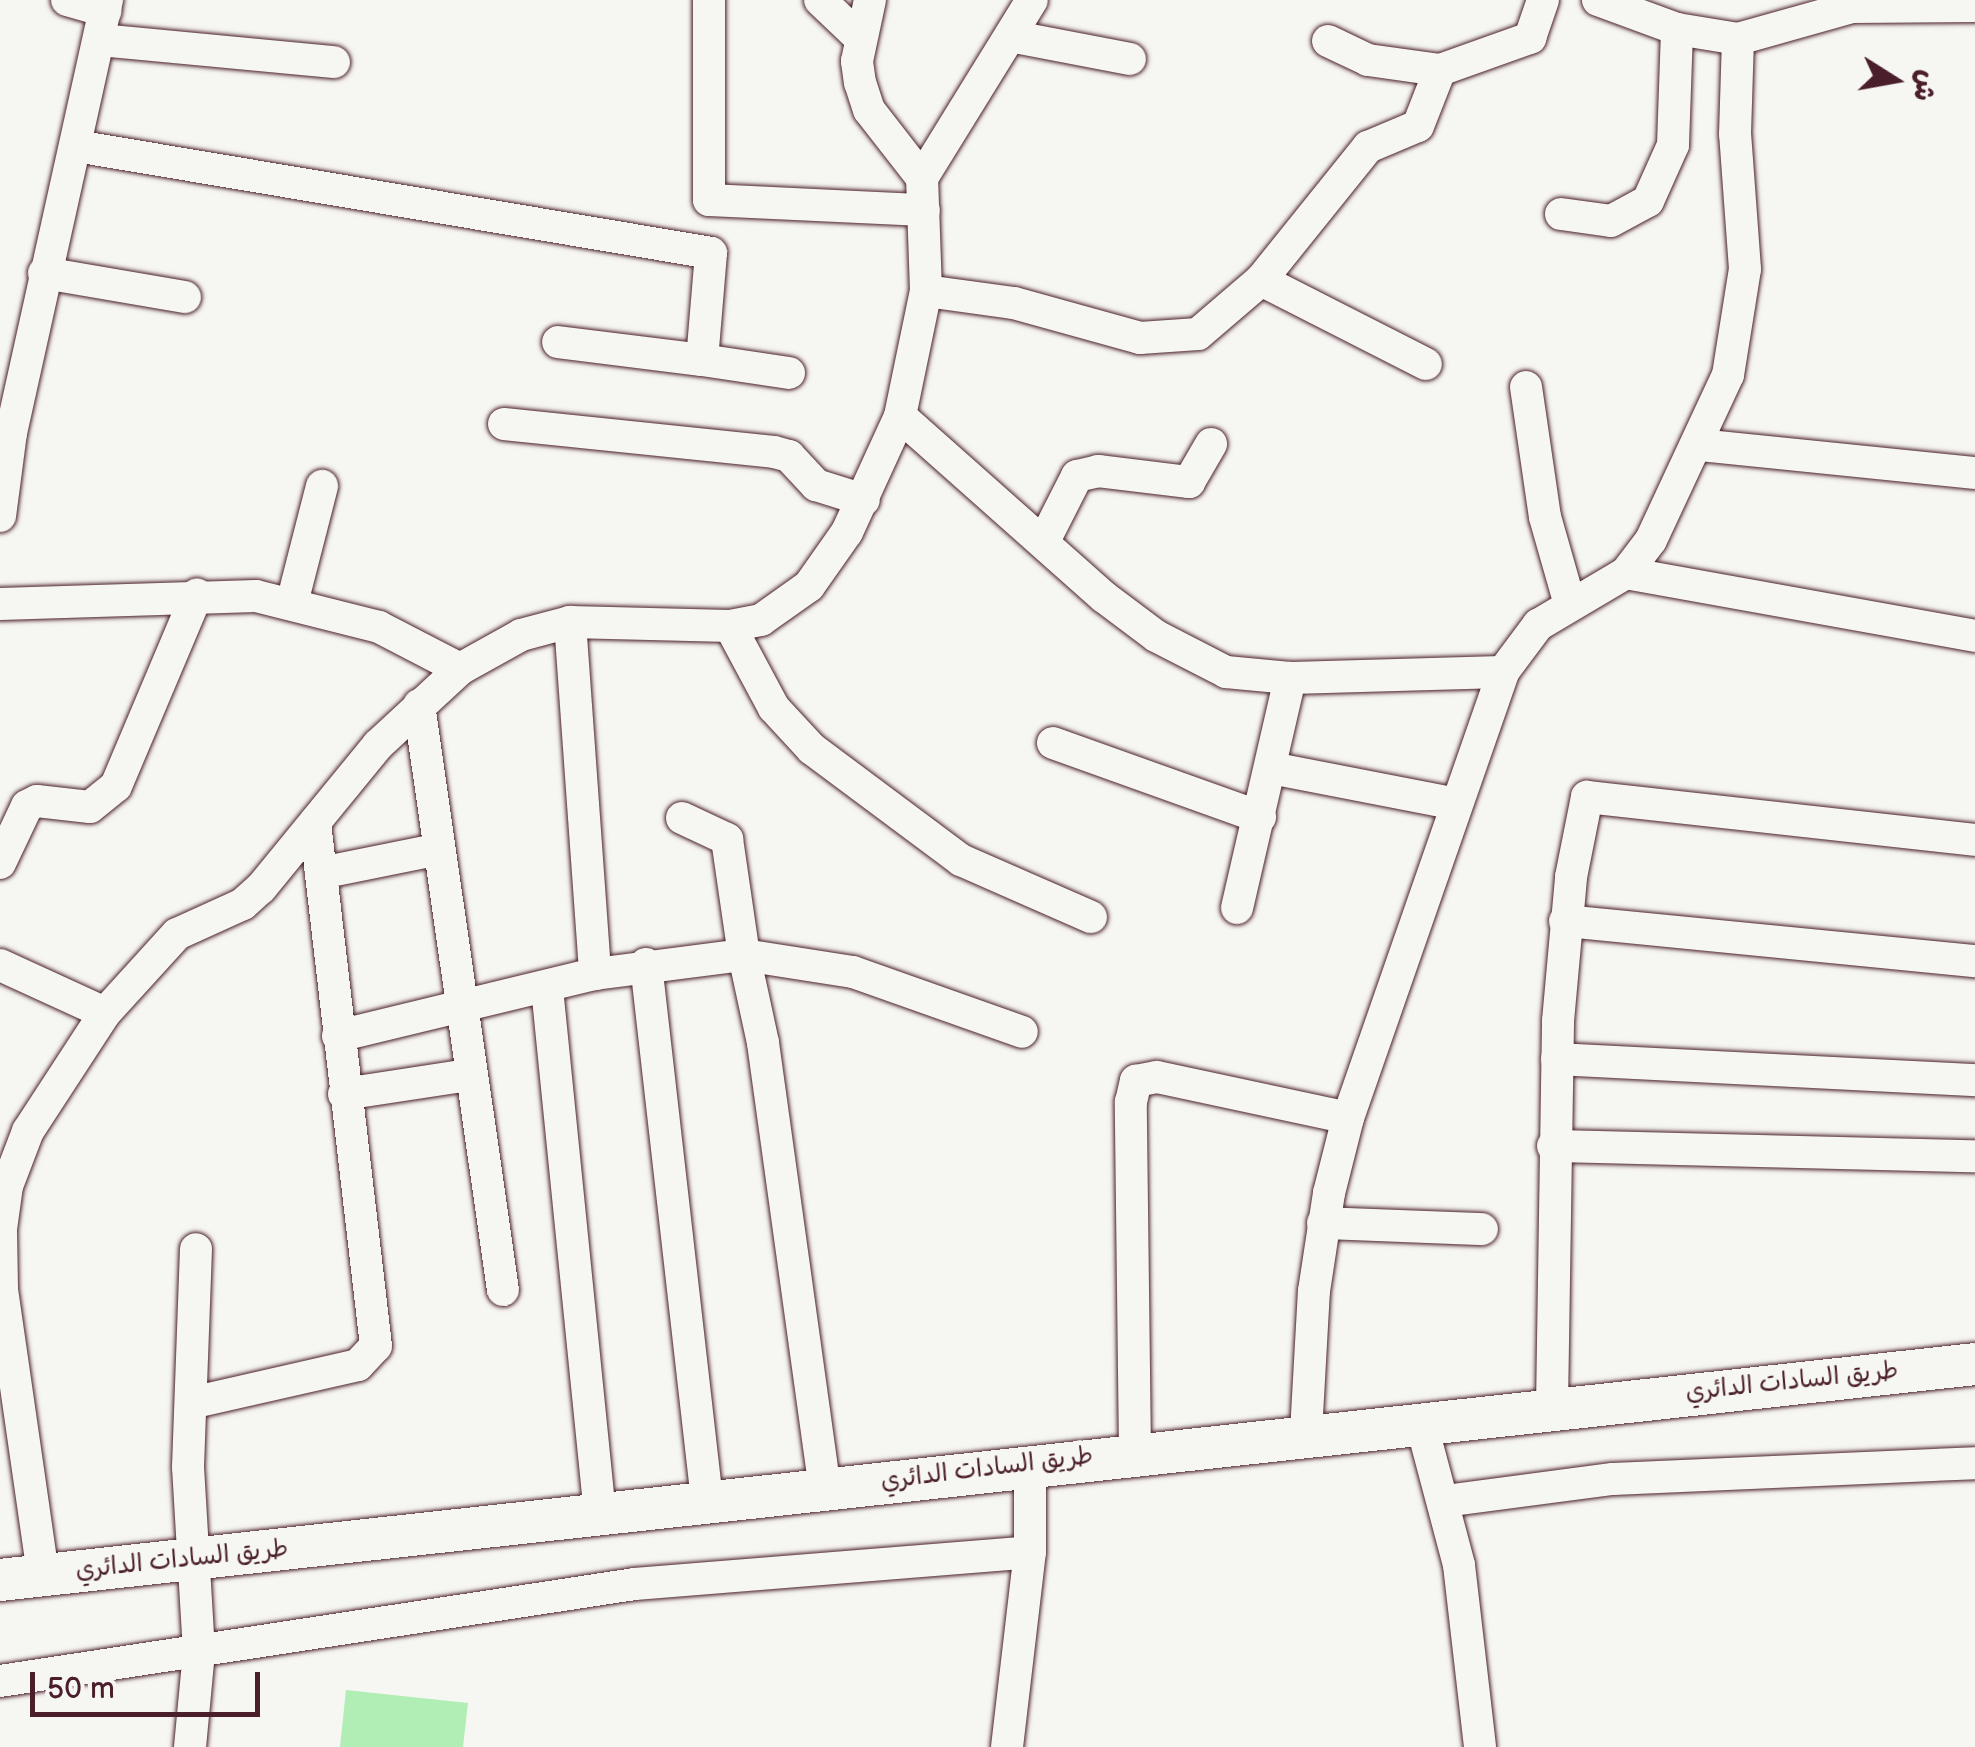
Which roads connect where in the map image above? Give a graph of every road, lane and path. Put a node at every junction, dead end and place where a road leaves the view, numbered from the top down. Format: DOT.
graph roads {
  1 [pos="67,0"];
  2 [pos="709,0"];
  3 [pos="820,0"];
  4 [pos="870,0"];
  5 [pos="1032,0"];
  6 [pos="1544,0"];
  7 [pos="1598,0"];
  8 [pos="1967,4"];
  9 [pos="104,17"];
  10 [pos="1677,28"];
  11 [pos="1015,37"];
  12 [pos="860,38"];
  13 [pos="1738,39"];
  14 [pos="1328,41"];
  15 [pos="1130,60"];
  16 [pos="334,62"];
  17 [pos="1440,70"];
  18 [pos="76,146"];
  19 [pos="923,194"];
  20 [pos="709,200"];
  21 [pos="1561,214"];
  22 [pos="712,253"];
  23 [pos="44,273"];
  24 [pos="1261,280"];
  25 [pos="926,291"];
  26 [pos="185,297"];
  27 [pos="558,342"];
  28 [pos="702,360"];
  29 [pos="1426,364"];
  30 [pos="789,372"];
  31 [pos="1526,387"];
  32 [pos="900,416"];
  33 [pos="504,424"];
  34 [pos="1211,444"];
  35 [pos="1699,445"];
  36 [pos="1975,473"];
  37 [pos="322,486"];
  38 [pos="864,500"];
  39 [pos="0,516"];
  40 [pos="1044,541"];
  41 [pos="1626,573"];
  42 [pos="197,594"];
  43 [pos="1569,601"];
  44 [pos="292,603"];
  45 [pos="0,604"];
  46 [pos="570,622"];
  47 [pos="730,626"];
  48 [pos="1975,636"];
  49 [pos="460,668"];
  50 [pos="1503,672"];
  51 [pos="1290,678"];
  52 [pos="419,705"];
  53 [pos="1052,743"];
  54 [pos="1271,768"];
  55 [pos="1457,804"];
  56 [pos="1260,817"];
  57 [pos="682,818"];
  58 [pos="315,822"];
  59 [pos="1975,840"];
  60 [pos="435,850"];
  61 [pos="0,863"];
  62 [pos="320,873"];
  63 [pos="1237,908"];
  64 [pos="1092,916"];
  65 [pos="1565,921"];
  66 [pos="744,955"];
  67 [pos="1975,960"];
  68 [pos="646,964"];
  69 [pos="0,965"];
  70 [pos="595,974"];
  71 [pos="547,988"];
  72 [pos="459,1011"];
  73 [pos="104,1013"];
  74 [pos="1022,1032"];
  75 [pos="338,1036"];
  76 [pos="1556,1059"];
  77 [pos="468,1074"];
  78 [pos="1975,1080"];
  79 [pos="344,1094"];
  80 [pos="1348,1118"];
  81 [pos="14,1128"];
  82 [pos="1553,1146"];
  83 [pos="1975,1156"];
  84 [pos="1323,1224"];
  85 [pos="1482,1230"];
  86 [pos="196,1249"];
  87 [pos="503,1290"];
  88 [pos="1975,1364"];
  89 [pos="191,1402"];
  90 [pos="1552,1406"];
  91 [pos="1421,1422"];
  92 [pos="1306,1433"];
  93 [pos="1135,1452"];
  94 [pos="1975,1463"];
  95 [pos="1030,1464"];
  96 [pos="824,1488"];
  97 [pos="707,1500"];
  98 [pos="1445,1501"];
  99 [pos="600,1514"];
  100 [pos="1030,1552"];
  101 [pos="190,1559"];
  102 [pos="43,1574"];
  103 [pos="0,1580"];
  104 [pos="199,1652"];
  105 [pos="0,1681"];
  106 [pos="190,1747"];
  107 [pos="1006,1747"];
  108 [pos="1480,1747"];
  1 -- 9 [label="street"];
  2 -- 20 [label="street"];
  3 -- 12 [label="street"];
  4 -- 12 [label="street"];
  5 -- 11 [label="street"];
  6 -- 17 [label="street"];
  7 -- 10 [label="street"];
  8 -- 13 [label="street"];
  9 -- 16 [label="street"];
  9 -- 18 [label="street"];
  10 -- 13 [label="street"];
  10 -- 21 [label="street"];
  11 -- 15 [label="street"];
  11 -- 19 [label="street"];
  12 -- 19 [label="street"];
  13 -- 35 [label="street"];
  14 -- 17 [label="street"];
  17 -- 24 [label="street"];
  18 -- 22 [label="street"];
  18 -- 23 [label="street"];
  19 -- 20 [label="street"];
  19 -- 25 [label="street"];
  20 -- 22 [label="street"];
  22 -- 28 [label="street"];
  23 -- 26 [label="street"];
  23 -- 39 [label="street"];
  24 -- 25 [label="street"];
  24 -- 29 [label="street"];
  25 -- 32 [label="street"];
  27 -- 28 [label="street"];
  28 -- 30 [label="street"];
  31 -- 43 [label="street"];
  32 -- 38 [label="street"];
  32 -- 40 [label="street"];
  33 -- 38 [label="street"];
  34 -- 40 [label="street"];
  35 -- 36 [label="street"];
  35 -- 41 [label="street"];
  37 -- 44 [label="street"];
  38 -- 47 [label="street"];
  40 -- 51 [label="street"];
  41 -- 43 [label="street"];
  41 -- 48 [label="street"];
  42 -- 44 [label="street"];
  42 -- 45 [label="street"];
  42 -- 61 [label="street"];
  43 -- 50 [label="street"];
  44 -- 49 [label="street"];
  46 -- 47 [label="street"];
  46 -- 49 [label="street"];
  46 -- 70 [label="street"];
  47 -- 64 [label="street"];
  49 -- 52 [label="street"];
  50 -- 51 [label="street"];
  50 -- 55 [label="street"];
  51 -- 54 [label="street"];
  52 -- 58 [label="street"];
  52 -- 60 [label="street"];
  53 -- 56 [label="street"];
  54 -- 55 [label="street"];
  54 -- 56 [label="street"];
  55 -- 80 [label="street"];
  56 -- 63 [label="street"];
  57 -- 66 [label="street"];
  58 -- 62 [label="street"];
  58 -- 73 [label="street"];
  59 -- 65 [label="street"];
  60 -- 62 [label="street"];
  60 -- 72 [label="street"];
  62 -- 75 [label="street"];
  65 -- 67 [label="street"];
  65 -- 76 [label="street"];
  66 -- 68 [label="street"];
  66 -- 74 [label="street"];
  66 -- 96 [label="street"];
  68 -- 70 [label="street"];
  68 -- 97 [label="street"];
  69 -- 73 [label="street"];
  70 -- 71 [label="street"];
  71 -- 72 [label="street"];
  71 -- 99 [label="street"];
  72 -- 75 [label="street"];
  72 -- 77 [label="street"];
  73 -- 81 [label="street"];
  75 -- 79 [label="street"];
  76 -- 78 [label="street"];
  76 -- 82 [label="street"];
  77 -- 79 [label="street"];
  77 -- 87 [label="street"];
  79 -- 89 [label="street"];
  80 -- 84 [label="street"];
  80 -- 93 [label="street"];
  81 -- 102 [label="street"];
  82 -- 83 [label="street"];
  82 -- 90 [label="street"];
  84 -- 85 [label="street"];
  84 -- 92 [label="street"];
  86 -- 89 [label="street"];
  88 -- 90 [label="main road, طريق السادات الدائري"];
  89 -- 101 [label="street"];
  90 -- 91 [label="main road, طريق السادات الدائري"];
  91 -- 92 [label="main road, طريق السادات الدائري"];
  91 -- 98 [label="street"];
  92 -- 93 [label="main road, طريق السادات الدائري"];
  93 -- 95 [label="main road, طريق السادات الدائري"];
  94 -- 98 [label="street"];
  95 -- 96 [label="main road, طريق السادات الدائري"];
  95 -- 100 [label="street"];
  96 -- 97 [label="main road, طريق السادات الدائري"];
  97 -- 99 [label="main road, طريق السادات الدائري"];
  98 -- 108 [label="street"];
  99 -- 101 [label="main road, طريق السادات الدائري"];
  100 -- 104 [label="street"];
  100 -- 107 [label="street"];
  101 -- 102 [label="main road, طريق السادات الدائري"];
  101 -- 104 [label="street"];
  102 -- 103 [label="main road, طريق السادات الدائري"];
  104 -- 105 [label="street"];
  104 -- 106 [label="street"];
}
